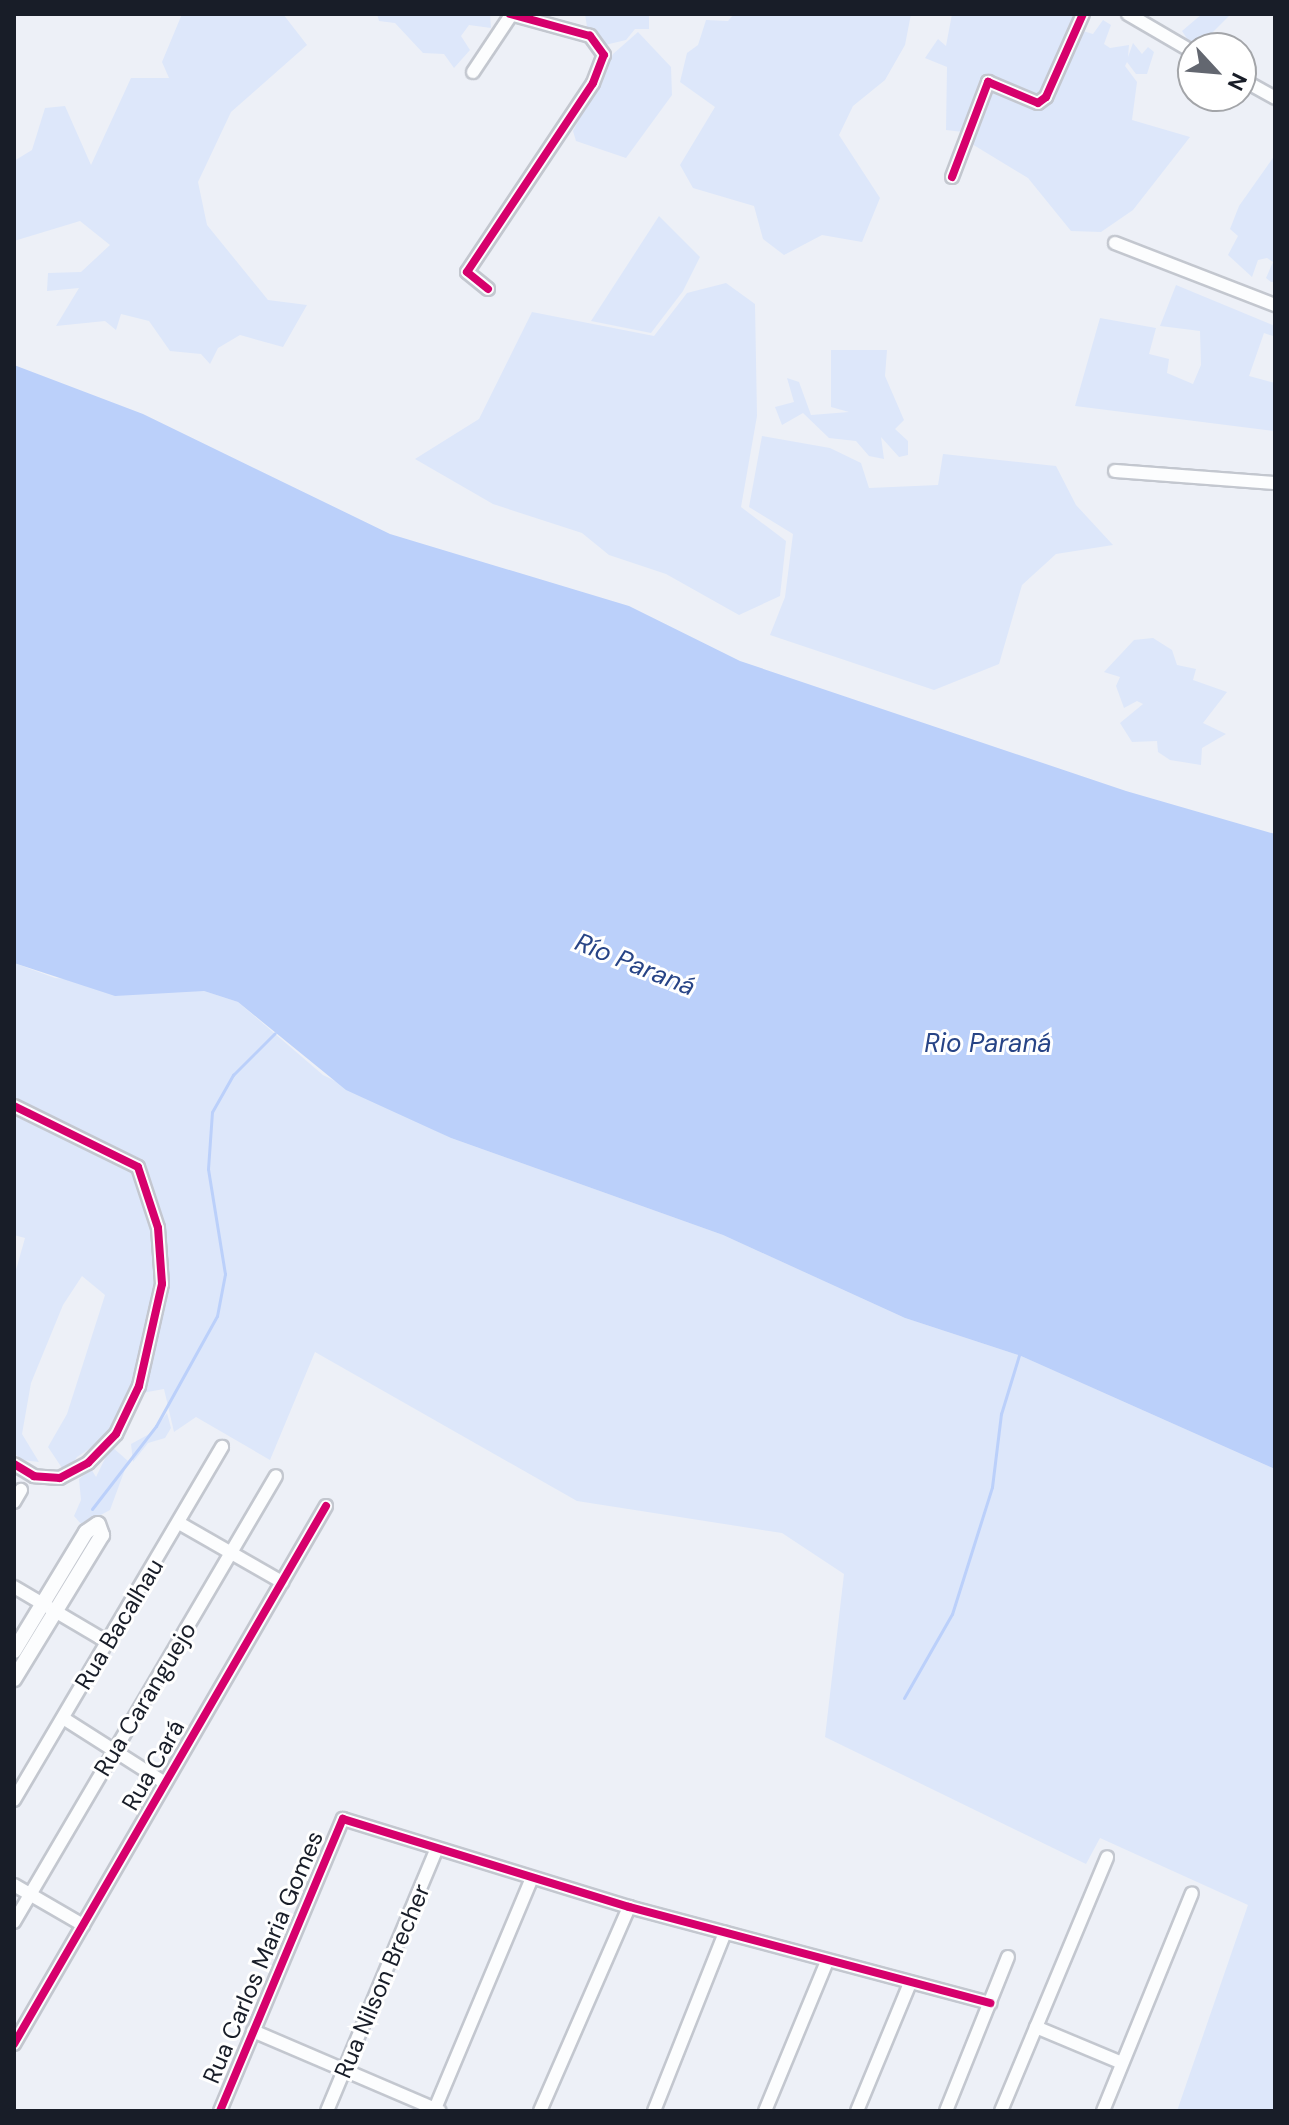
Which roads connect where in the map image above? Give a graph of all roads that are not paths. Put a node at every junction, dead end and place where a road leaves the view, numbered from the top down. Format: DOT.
graph roads {
  1 [pos="1083,14"];
  2 [pos="1128,14"];
  3 [pos="510,15"];
  4 [pos="1177,43"];
  5 [pos="473,72"];
  6 [pos="1257,88"];
  7 [pos="1275,98"];
  8 [pos="952,177"];
  9 [pos="1115,243"];
  10 [pos="488,289"];
  11 [pos="1274,301"];
  12 [pos="1115,471"];
  13 [pos="1275,483"];
  14 [pos="14,1106"];
  15 [pos="222,1447"];
  16 [pos="14,1464"];
  17 [pos="276,1476"];
  18 [pos="21,1490"];
  19 [pos="14,1502"];
  20 [pos="326,1506"];
  21 [pos="179,1523"];
  22 [pos="231,1553"];
  23 [pos="282,1582"];
  24 [pos="14,1587"];
  25 [pos="47,1608"];
  26 [pos="109,1643"];
  27 [pos="14,1651"];
  28 [pos="14,1679"];
  29 [pos="63,1718"];
  30 [pos="113,1751"];
  31 [pos="165,1783"];
  32 [pos="14,1800"];
  33 [pos="436,1850"];
  34 [pos="1107,1857"];
  35 [pos="532,1878"];
  36 [pos="14,1885"];
  37 [pos="1192,1893"];
  38 [pos="30,1894"];
  39 [pos="629,1907"];
  40 [pos="14,1922"];
  41 [pos="83,1925"];
  42 [pos="725,1933"];
  43 [pos="1008,1957"];
  44 [pos="827,1961"];
  45 [pos="910,1983"];
  46 [pos="990,2003"];
  47 [pos="1036,2027"];
  48 [pos="253,2031"];
  49 [pos="14,2044"];
  50 [pos="1122,2063"];
  51 [pos="344,2070"];
  52 [pos="436,2110"];
  53 [pos="220,2111"];
  54 [pos="327,2111"];
  55 [pos="540,2111"];
  56 [pos="654,2111"];
  57 [pos="765,2111"];
  58 [pos="857,2111"];
  59 [pos="946,2111"];
  60 [pos="1001,2111"];
  61 [pos="1103,2111"];
  1 -- 8 [label="street"];
  2 -- 4 [label="street"];
  3 -- 5 [label="street"];
  3 -- 10 [label="street"];
  6 -- 7 [label="street"];
  9 -- 11 [label="street"];
  12 -- 13 [label="street"];
  14 -- 16 [label="street"];
  15 -- 21 [label="street, Rua Bacalhau"];
  17 -- 22 [label="street, Rua Caranguejo"];
  18 -- 19 [label="street"];
  20 -- 23 [label="street, Rua Cará"];
  21 -- 22 [label="street"];
  21 -- 26 [label="street, Rua Bacalhau"];
  22 -- 23 [label="street"];
  22 -- 30 [label="street, Rua Caranguejo"];
  23 -- 31 [label="street, Rua Cará"];
  24 -- 25 [label="street"];
  25 -- 25 [label="street"];
  25 -- 26 [label="street"];
  25 -- 27 [label="street"];
  25 -- 28 [label="street"];
  26 -- 29 [label="street, Rua Bacalhau"];
  29 -- 30 [label="street"];
  29 -- 32 [label="street, Rua Bacalhau"];
  30 -- 31 [label="street"];
  30 -- 38 [label="street, Rua Caranguejo"];
  31 -- 41 [label="street, Rua Cará"];
  33 -- 35 [label="street"];
  33 -- 48 [label="street, Rua Carlos Maria Gomes"];
  33 -- 51 [label="street, Rua Nilson Brecher"];
  34 -- 47 [label="street"];
  35 -- 39 [label="street"];
  35 -- 52 [label="street"];
  36 -- 38 [label="street"];
  37 -- 50 [label="street"];
  38 -- 40 [label="street, Rua Caranguejo"];
  38 -- 41 [label="street"];
  39 -- 42 [label="street"];
  39 -- 55 [label="street"];
  41 -- 49 [label="street, Rua Cará"];
  42 -- 44 [label="street"];
  42 -- 56 [label="street"];
  43 -- 46 [label="street"];
  44 -- 45 [label="street"];
  44 -- 57 [label="street"];
  45 -- 46 [label="street"];
  45 -- 58 [label="street"];
  46 -- 59 [label="street"];
  47 -- 50 [label="street"];
  47 -- 60 [label="street"];
  48 -- 51 [label="street"];
  48 -- 53 [label="street, Rua Carlos Maria Gomes"];
  50 -- 61 [label="street"];
  51 -- 52 [label="street"];
  51 -- 54 [label="street, Rua Nilson Brecher"];
}
